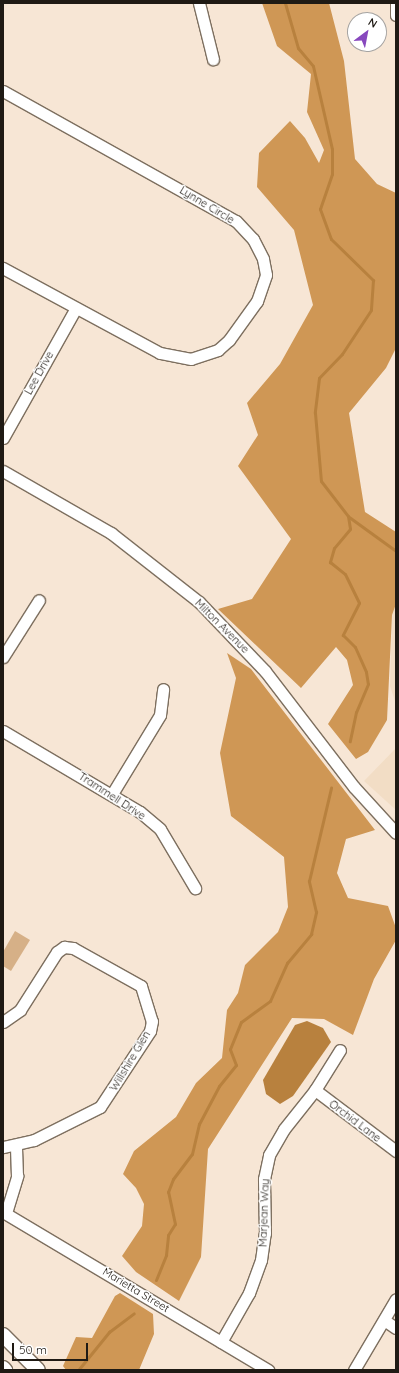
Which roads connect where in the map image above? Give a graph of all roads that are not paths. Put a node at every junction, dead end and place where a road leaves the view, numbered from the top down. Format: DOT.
graph roads {
  1 [pos="199,3"];
  2 [pos="396,3"];
  3 [pos="396,15"];
  4 [pos="213,59"];
  5 [pos="3,91"];
  6 [pos="3,268"];
  7 [pos="76,308"];
  8 [pos="3,438"];
  9 [pos="3,471"];
  10 [pos="39,600"];
  11 [pos="3,657"];
  12 [pos="163,690"];
  13 [pos="3,731"];
  14 [pos="112,794"];
  15 [pos="396,832"];
  16 [pos="195,888"];
  17 [pos="3,1022"];
  18 [pos="340,1050"];
  19 [pos="315,1090"];
  20 [pos="3,1147"];
  21 [pos="16,1147"];
  22 [pos="396,1151"];
  23 [pos="5,1213"];
  24 [pos="396,1299"];
  25 [pos="384,1320"];
  26 [pos="396,1328"];
  27 [pos="3,1335"];
  28 [pos="222,1342"];
  29 [pos="38,1370"];
  30 [pos="268,1370"];
  31 [pos="354,1370"];
  1 -- 4 [label="street"];
  2 -- 3 [label="street"];
  5 -- 7 [label="street, Lynne Circle"];
  6 -- 7 [label="street, Lynne Circle"];
  7 -- 8 [label="street, Lee Drive"];
  9 -- 15 [label="street, Milton Avenue"];
  10 -- 11 [label="street"];
  12 -- 14 [label="street"];
  13 -- 14 [label="street, Trammell Drive"];
  14 -- 16 [label="street, Trammell Drive"];
  17 -- 21 [label="street, Willshire Glen"];
  18 -- 19 [label="street, Marjean Way"];
  19 -- 22 [label="street, Orchid Lane"];
  19 -- 28 [label="street, Marjean Way"];
  20 -- 21 [label="street, Willshire Glen"];
  21 -- 23 [label="street"];
  23 -- 28 [label="street, Marietta Street"];
  24 -- 25 [label="street"];
  25 -- 26 [label="street"];
  25 -- 31 [label="street"];
  27 -- 29 [label="main road"];
  28 -- 30 [label="street, Marietta Street"];
}
